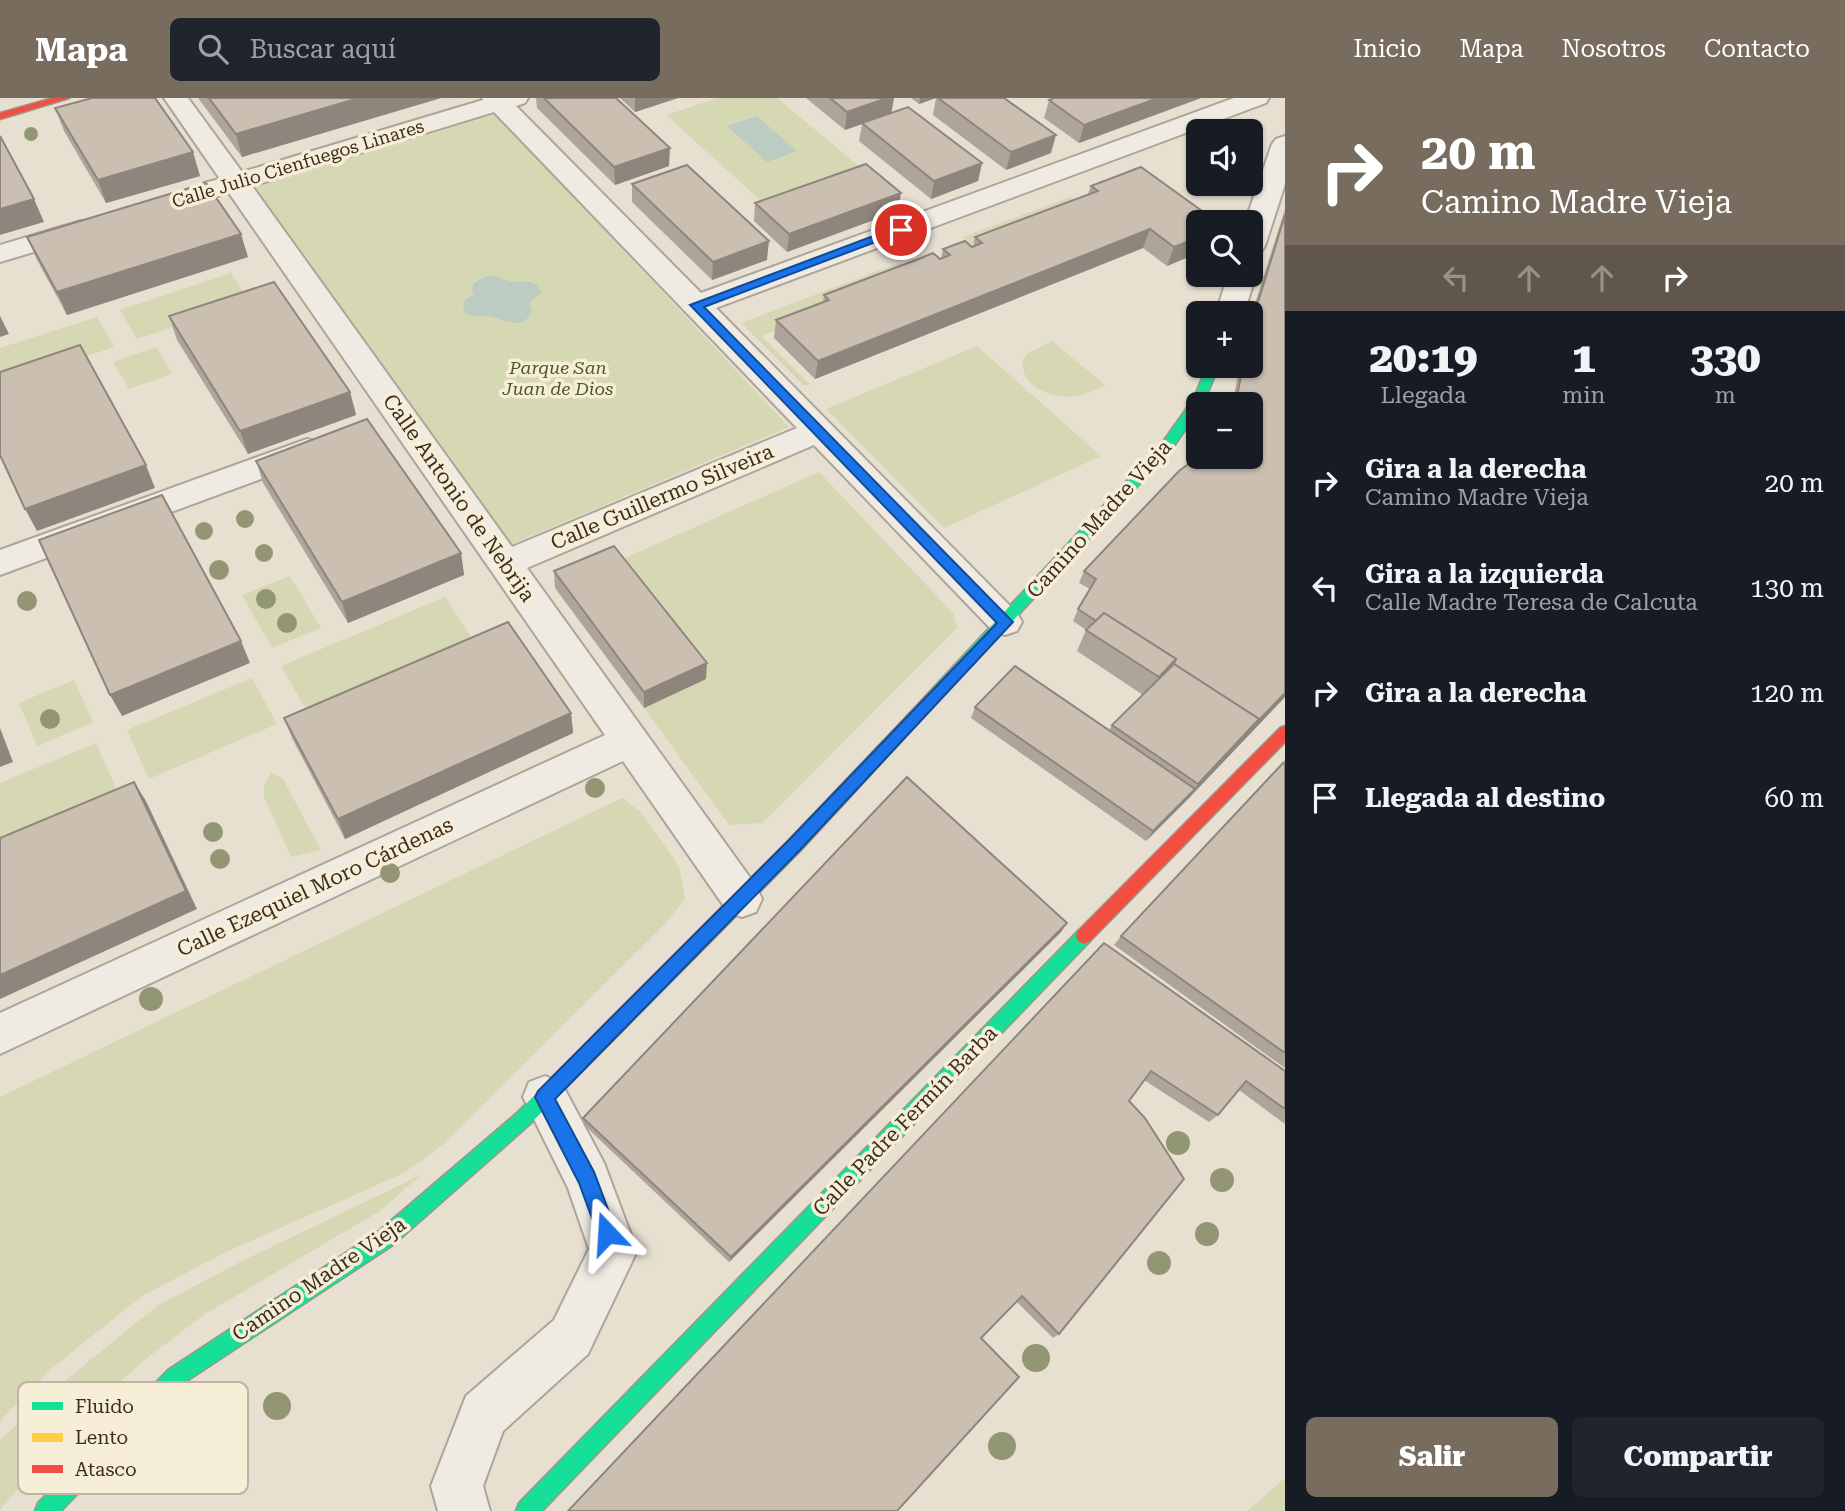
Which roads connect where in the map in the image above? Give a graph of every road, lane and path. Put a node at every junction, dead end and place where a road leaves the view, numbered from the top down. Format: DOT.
graph roads {
  1 [pos="64,98"];
  2 [pos="176,98"];
  3 [pos="503,100"];
  4 [pos="1268,102"];
  5 [pos="0,116"];
  6 [pos="1285,144"];
  7 [pos="236,183"];
  8 [pos="187,197"];
  9 [pos="1263,211"];
  10 [pos="107,221"];
  11 [pos="0,254"];
  12 [pos="696,305"];
  13 [pos="1208,378"];
  14 [pos="400,416"];
  15 [pos="370,427"];
  16 [pos="819,431"];
  17 [pos="335,440"];
  18 [pos="0,563"];
  19 [pos="505,563"];
  20 [pos="1005,622"];
  21 [pos="1285,732"];
  22 [pos="631,740"];
  23 [pos="743,899"];
  24 [pos="0,1034"];
  25 [pos="545,1097"];
  26 [pos="170,1382"];
  27 [pos="62,1494"];
  28 [pos="46,1511"];
  29 [pos="464,1511"];
  30 [pos="527,1511"];
  1 -- 5 [label="main road"];
  2 -- 7 [label="street, Calle Antonio de Nebrija"];
  3 -- 7 [label="street, Calle Julio Cienfuegos Linares"];
  3 -- 12 [label="street"];
  4 -- 12 [label="street"];
  6 -- 9 [label="street"];
  7 -- 8 [label="street, Calle Julio Cienfuegos Linares"];
  7 -- 14 [label="street, Calle Antonio de Nebrija"];
  10 -- 11 [label="street"];
  12 -- 16 [label="street"];
  13 -- 20 [label="main road, Camino Madre Vieja"];
  14 -- 15 [label="street"];
  14 -- 19 [label="street, Calle Antonio de Nebrija"];
  16 -- 19 [label="street, Calle Guillermo Silveira"];
  16 -- 20 [label="street"];
  17 -- 18 [label="street"];
  19 -- 22 [label="street, Calle Antonio de Nebrija"];
  20 -- 23 [label="main road, Camino Madre Vieja"];
  21 -- 30 [label="main road, Calle Padre Fermín Barba"];
  22 -- 23 [label="street, Calle Antonio de Nebrija"];
  22 -- 24 [label="street, Calle Ezequiel Moro Cárdenas"];
  23 -- 25 [label="main road, Camino Madre Vieja"];
  25 -- 26 [label="main road, Camino Madre Vieja"];
  25 -- 29 [label="street"];
  27 -- 28 [label="main road, Camino Madre Vieja"];
}
